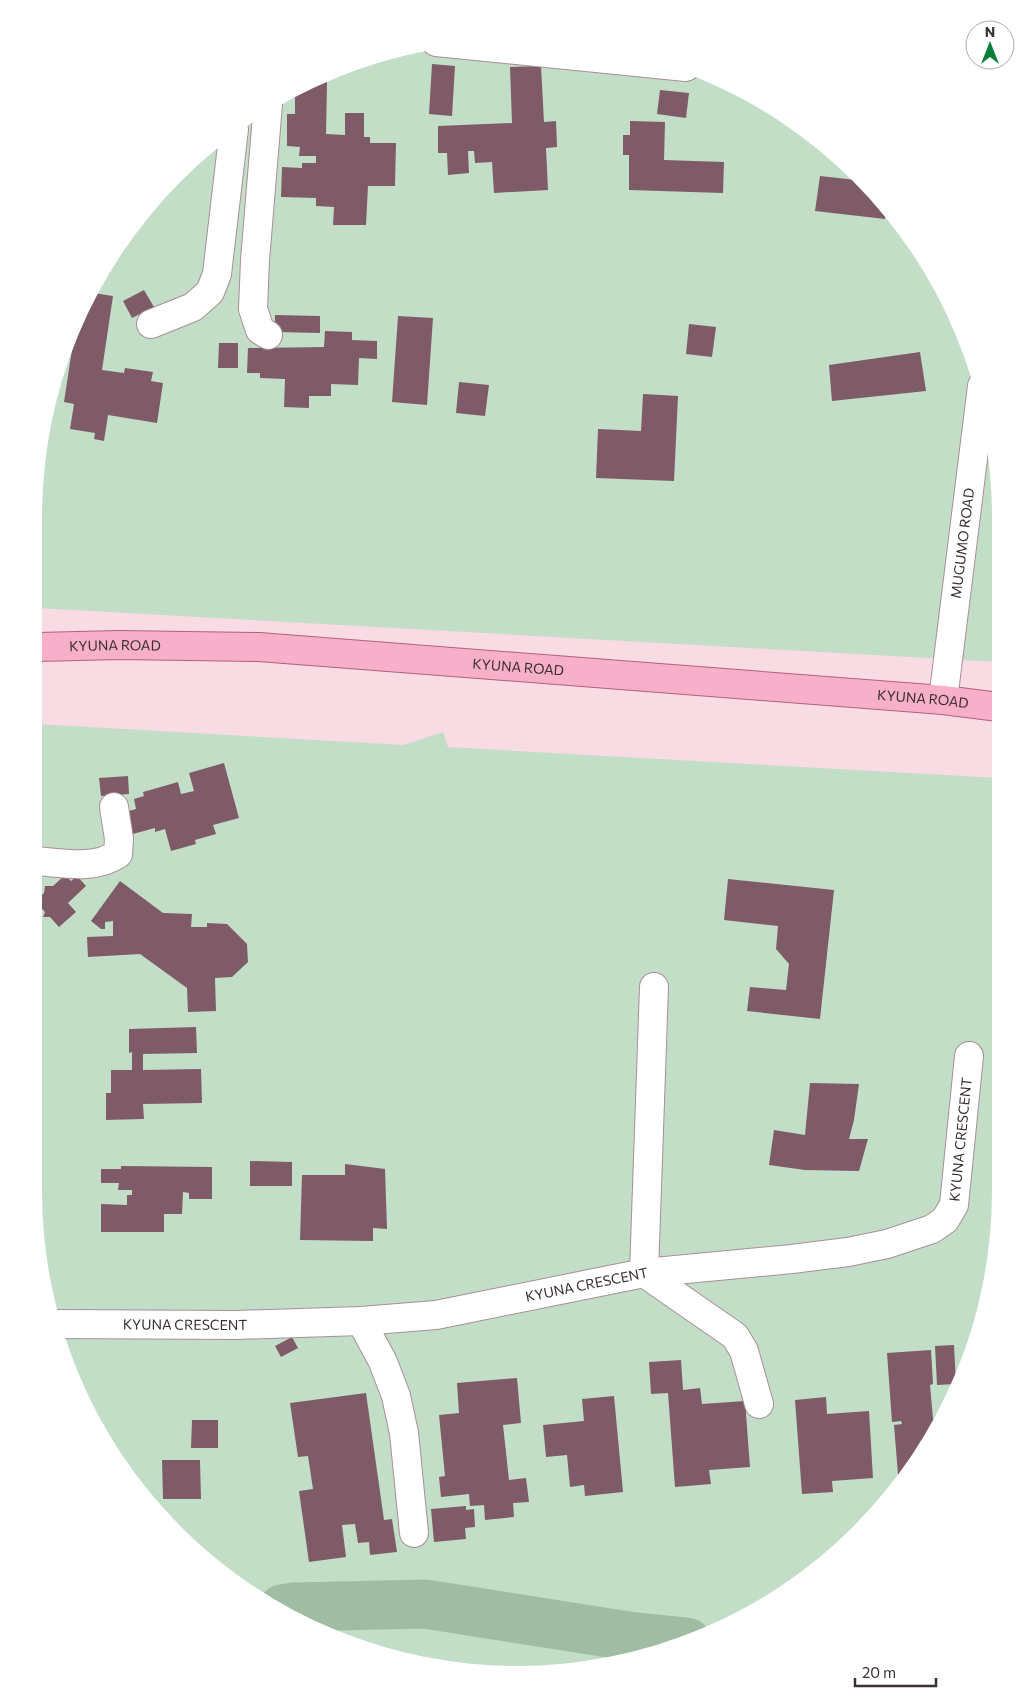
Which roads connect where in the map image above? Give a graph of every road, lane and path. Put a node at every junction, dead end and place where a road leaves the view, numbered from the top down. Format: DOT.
graph roads {
  1 [pos="509,43"];
  2 [pos="651,62"];
  3 [pos="267,114"];
  4 [pos="233,138"];
  5 [pos="151,324"];
  6 [pos="268,335"];
  7 [pos="979,409"];
  8 [pos="42,647"];
  9 [pos="943,700"];
  10 [pos="992,706"];
  11 [pos="114,806"];
  12 [pos="42,861"];
  13 [pos="654,987"];
  14 [pos="969,1056"];
  15 [pos="644,1272"];
  16 [pos="361,1321"];
  17 [pos="62,1324"];
  18 [pos="759,1404"];
  19 [pos="414,1533"];
  1 -- 2 [label="street"];
  3 -- 6 [label="street"];
  4 -- 5 [label="street"];
  7 -- 9 [label="street, MUGUMO ROAD"];
  8 -- 9 [label="main road, KYUNA ROAD"];
  9 -- 10 [label="main road, KYUNA ROAD"];
  11 -- 12 [label="street"];
  13 -- 15 [label="street"];
  14 -- 15 [label="street, KYUNA CRESCENT"];
  15 -- 16 [label="street, KYUNA CRESCENT"];
  15 -- 18 [label="street"];
  16 -- 17 [label="street, KYUNA CRESCENT"];
  16 -- 19 [label="street"];
}
